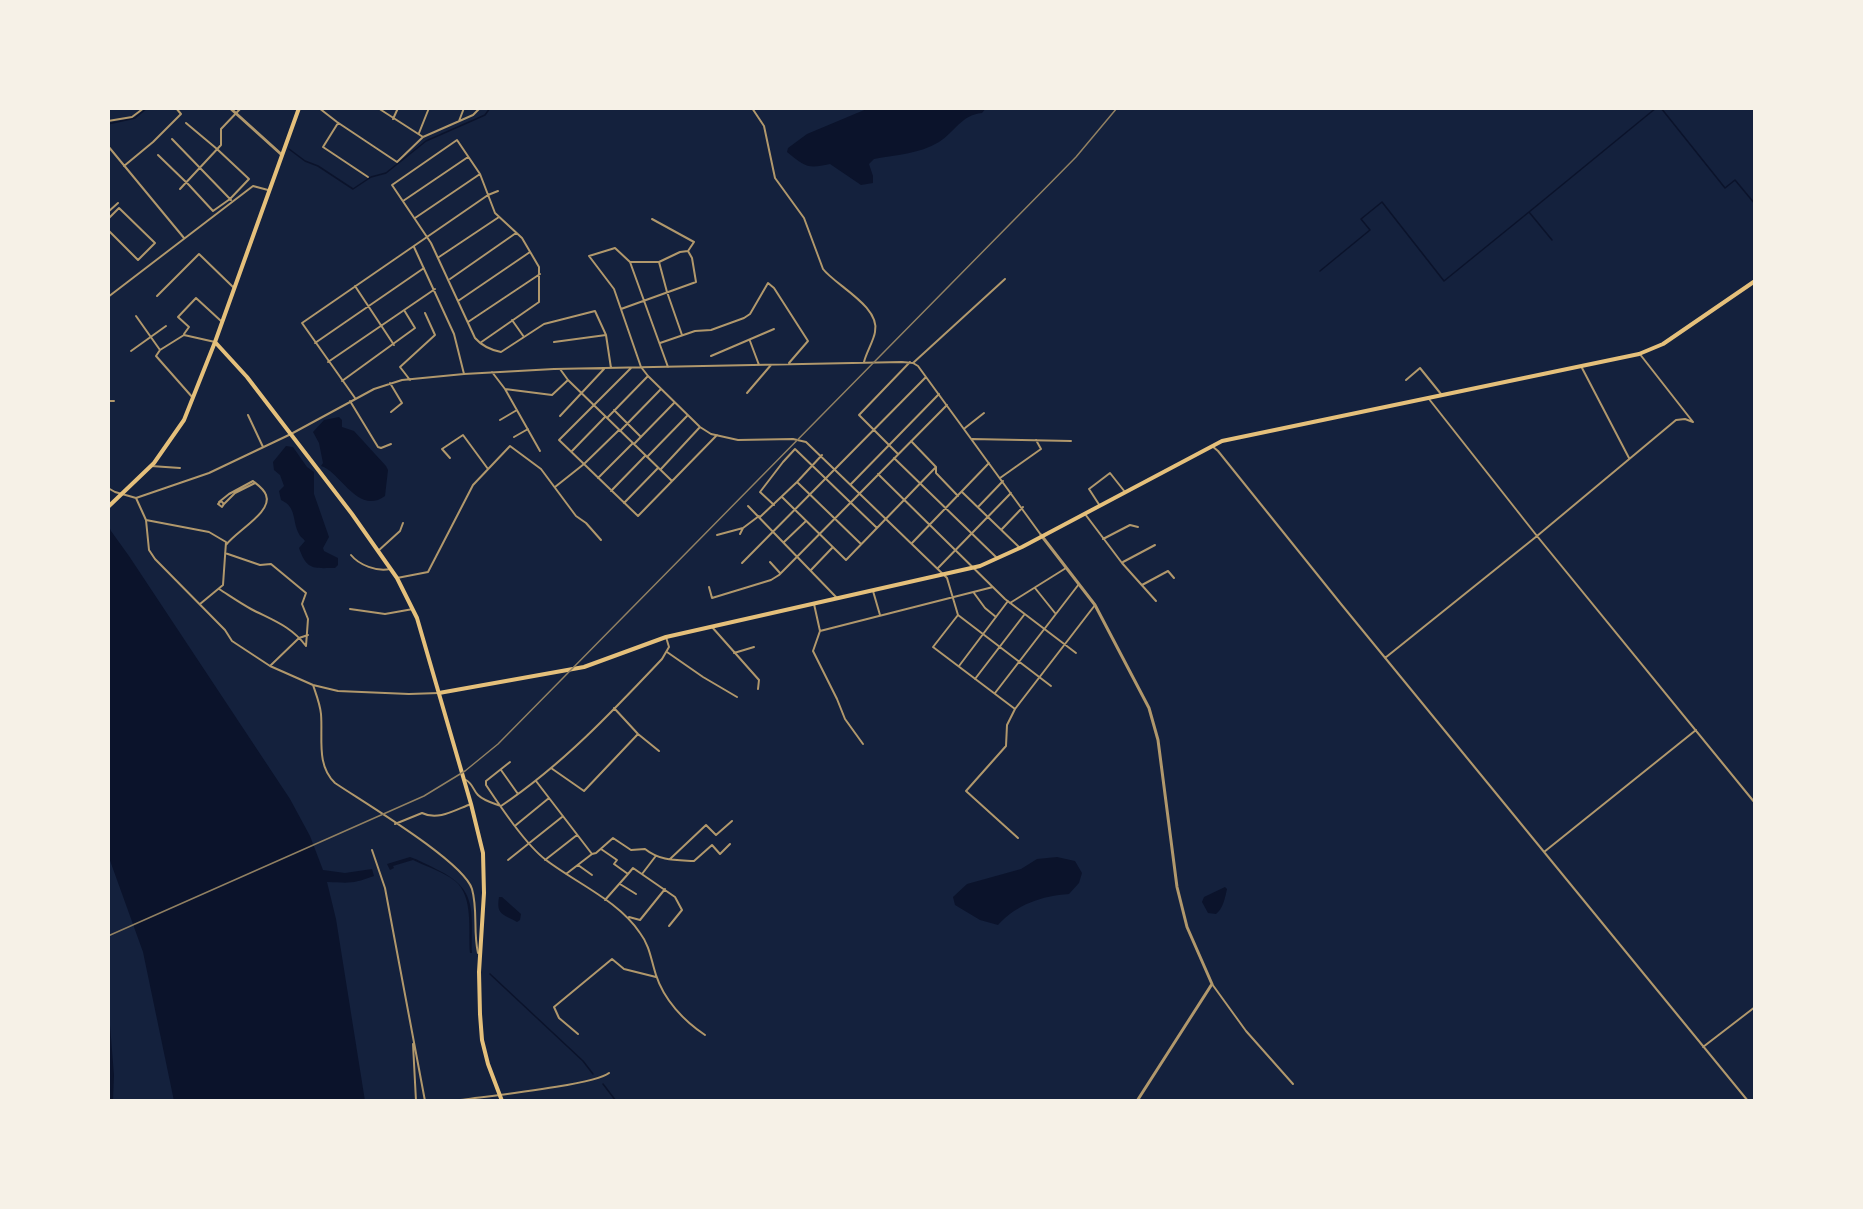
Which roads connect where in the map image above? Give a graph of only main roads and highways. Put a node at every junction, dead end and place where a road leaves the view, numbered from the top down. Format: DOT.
graph roads {
  1 [pos="299,108"];
  2 [pos="1755,281"];
  3 [pos="215,342"];
  4 [pos="108,507"];
  5 [pos="439,693"];
  6 [pos="502,1101"];
  1 -- 3 [label="main road"];
  2 -- 5 [label="main road"];
  3 -- 4 [label="main road"];
  3 -- 5 [label="main road"];
  5 -- 6 [label="main road"];
}
